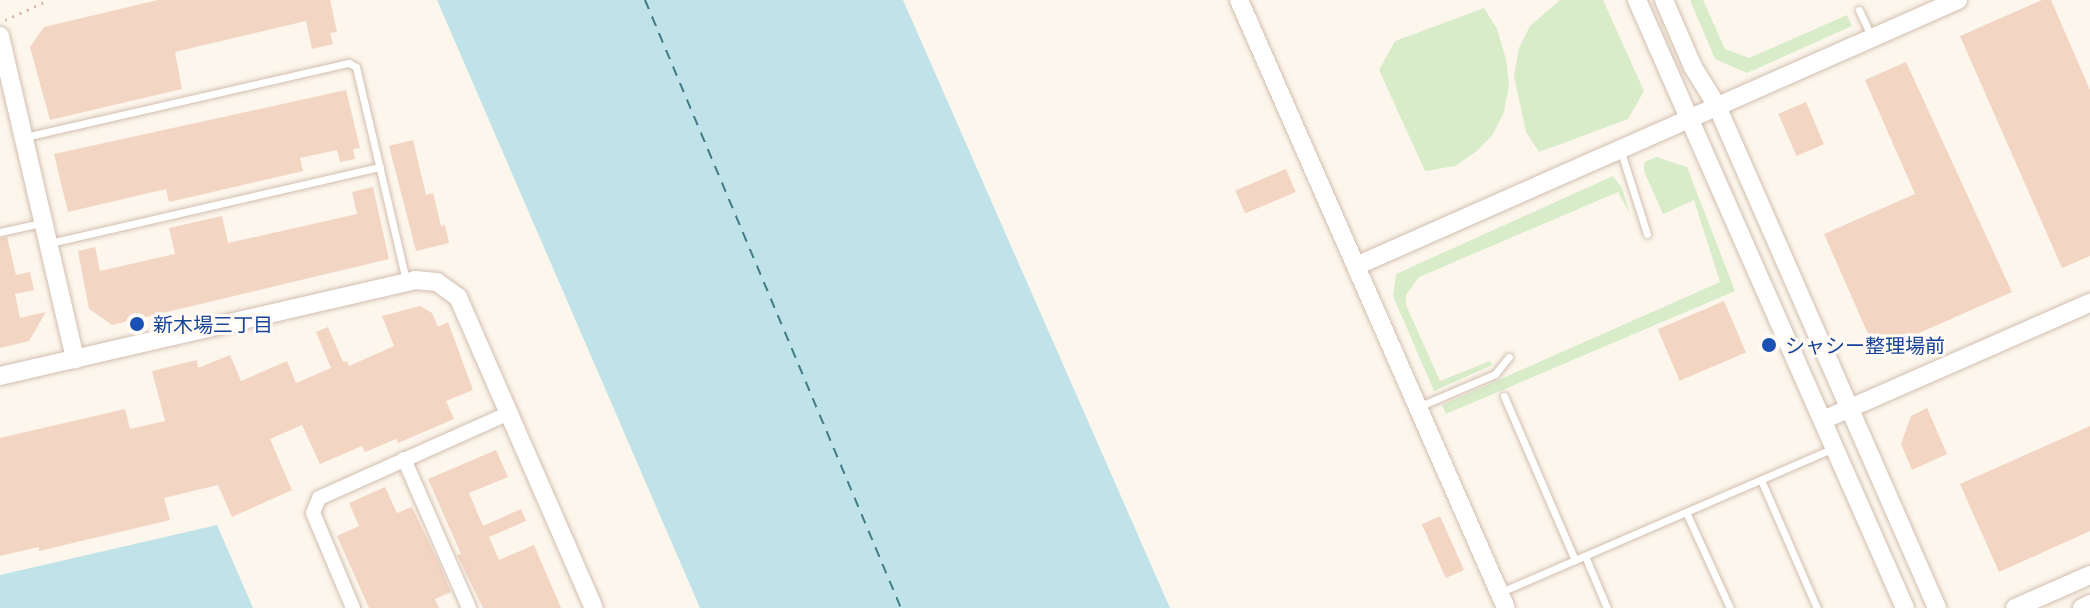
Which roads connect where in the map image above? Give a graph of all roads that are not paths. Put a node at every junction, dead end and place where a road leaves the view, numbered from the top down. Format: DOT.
graph roads {
  1 [pos="1239,0"];
  2 [pos="1637,0"];
  3 [pos="1664,0"];
  4 [pos="1958,0"];
  5 [pos="1859,10"];
  6 [pos="0,36"];
  7 [pos="1871,38"];
  8 [pos="8,100"];
  9 [pos="1717,106"];
  10 [pos="1689,119"];
  11 [pos="24,137"];
  12 [pos="1620,149"];
  13 [pos="380,167"];
  14 [pos="43,222"];
  15 [pos="0,232"];
  16 [pos="1647,234"];
  17 [pos="48,244"];
  18 [pos="1356,266"];
  19 [pos="407,282"];
  20 [pos="2090,303"];
  21 [pos="1509,357"];
  22 [pos="75,359"];
  23 [pos="0,376"];
  24 [pos="1504,396"];
  25 [pos="1418,407"];
  26 [pos="1850,409"];
  27 [pos="509,413"];
  28 [pos="1823,420"];
  29 [pos="1835,448"];
  30 [pos="404,459"];
  31 [pos="1761,480"];
  32 [pos="1686,512"];
  33 [pos="1585,556"];
  34 [pos="1575,560"];
  35 [pos="2090,575"];
  36 [pos="1503,600"];
  37 [pos="2090,604"];
  38 [pos="353,608"];
  39 [pos="469,608"];
  40 [pos="594,608"];
  41 [pos="1607,608"];
  42 [pos="1730,608"];
  43 [pos="1817,608"];
  44 [pos="1905,608"];
  45 [pos="1937,608"];
  46 [pos="2015,608"];
  47 [pos="2082,608"];
  1 -- 18 [label="street"];
  2 -- 10 [label="street"];
  3 -- 9 [label="street"];
  4 -- 7 [label="street"];
  5 -- 7 [label="lane"];
  6 -- 8 [label="street"];
  7 -- 9 [label="street"];
  8 -- 11 [label="street"];
  9 -- 10 [label="street"];
  9 -- 26 [label="street"];
  10 -- 12 [label="street"];
  10 -- 28 [label="street"];
  11 -- 13 [label="lane"];
  11 -- 14 [label="street"];
  12 -- 16 [label="lane"];
  12 -- 18 [label="street"];
  13 -- 17 [label="lane"];
  13 -- 19 [label="lane"];
  14 -- 15 [label="lane"];
  14 -- 17 [label="street"];
  17 -- 22 [label="street"];
  18 -- 25 [label="street"];
  19 -- 22 [label="street"];
  19 -- 27 [label="street"];
  20 -- 26 [label="street"];
  21 -- 25 [label="lane"];
  22 -- 23 [label="street"];
  24 -- 34 [label="lane"];
  25 -- 36 [label="street"];
  26 -- 28 [label="street"];
  26 -- 45 [label="street"];
  27 -- 30 [label="street"];
  27 -- 40 [label="street"];
  28 -- 29 [label="street"];
  29 -- 31 [label="lane"];
  29 -- 44 [label="street"];
  30 -- 38 [label="street"];
  30 -- 39 [label="street"];
  31 -- 32 [label="lane"];
  31 -- 43 [label="lane"];
  32 -- 33 [label="lane"];
  32 -- 42 [label="lane"];
  33 -- 34 [label="lane"];
  33 -- 41 [label="lane"];
  34 -- 36 [label="lane"];
  35 -- 46 [label="street"];
  37 -- 47 [label="street"];
}
